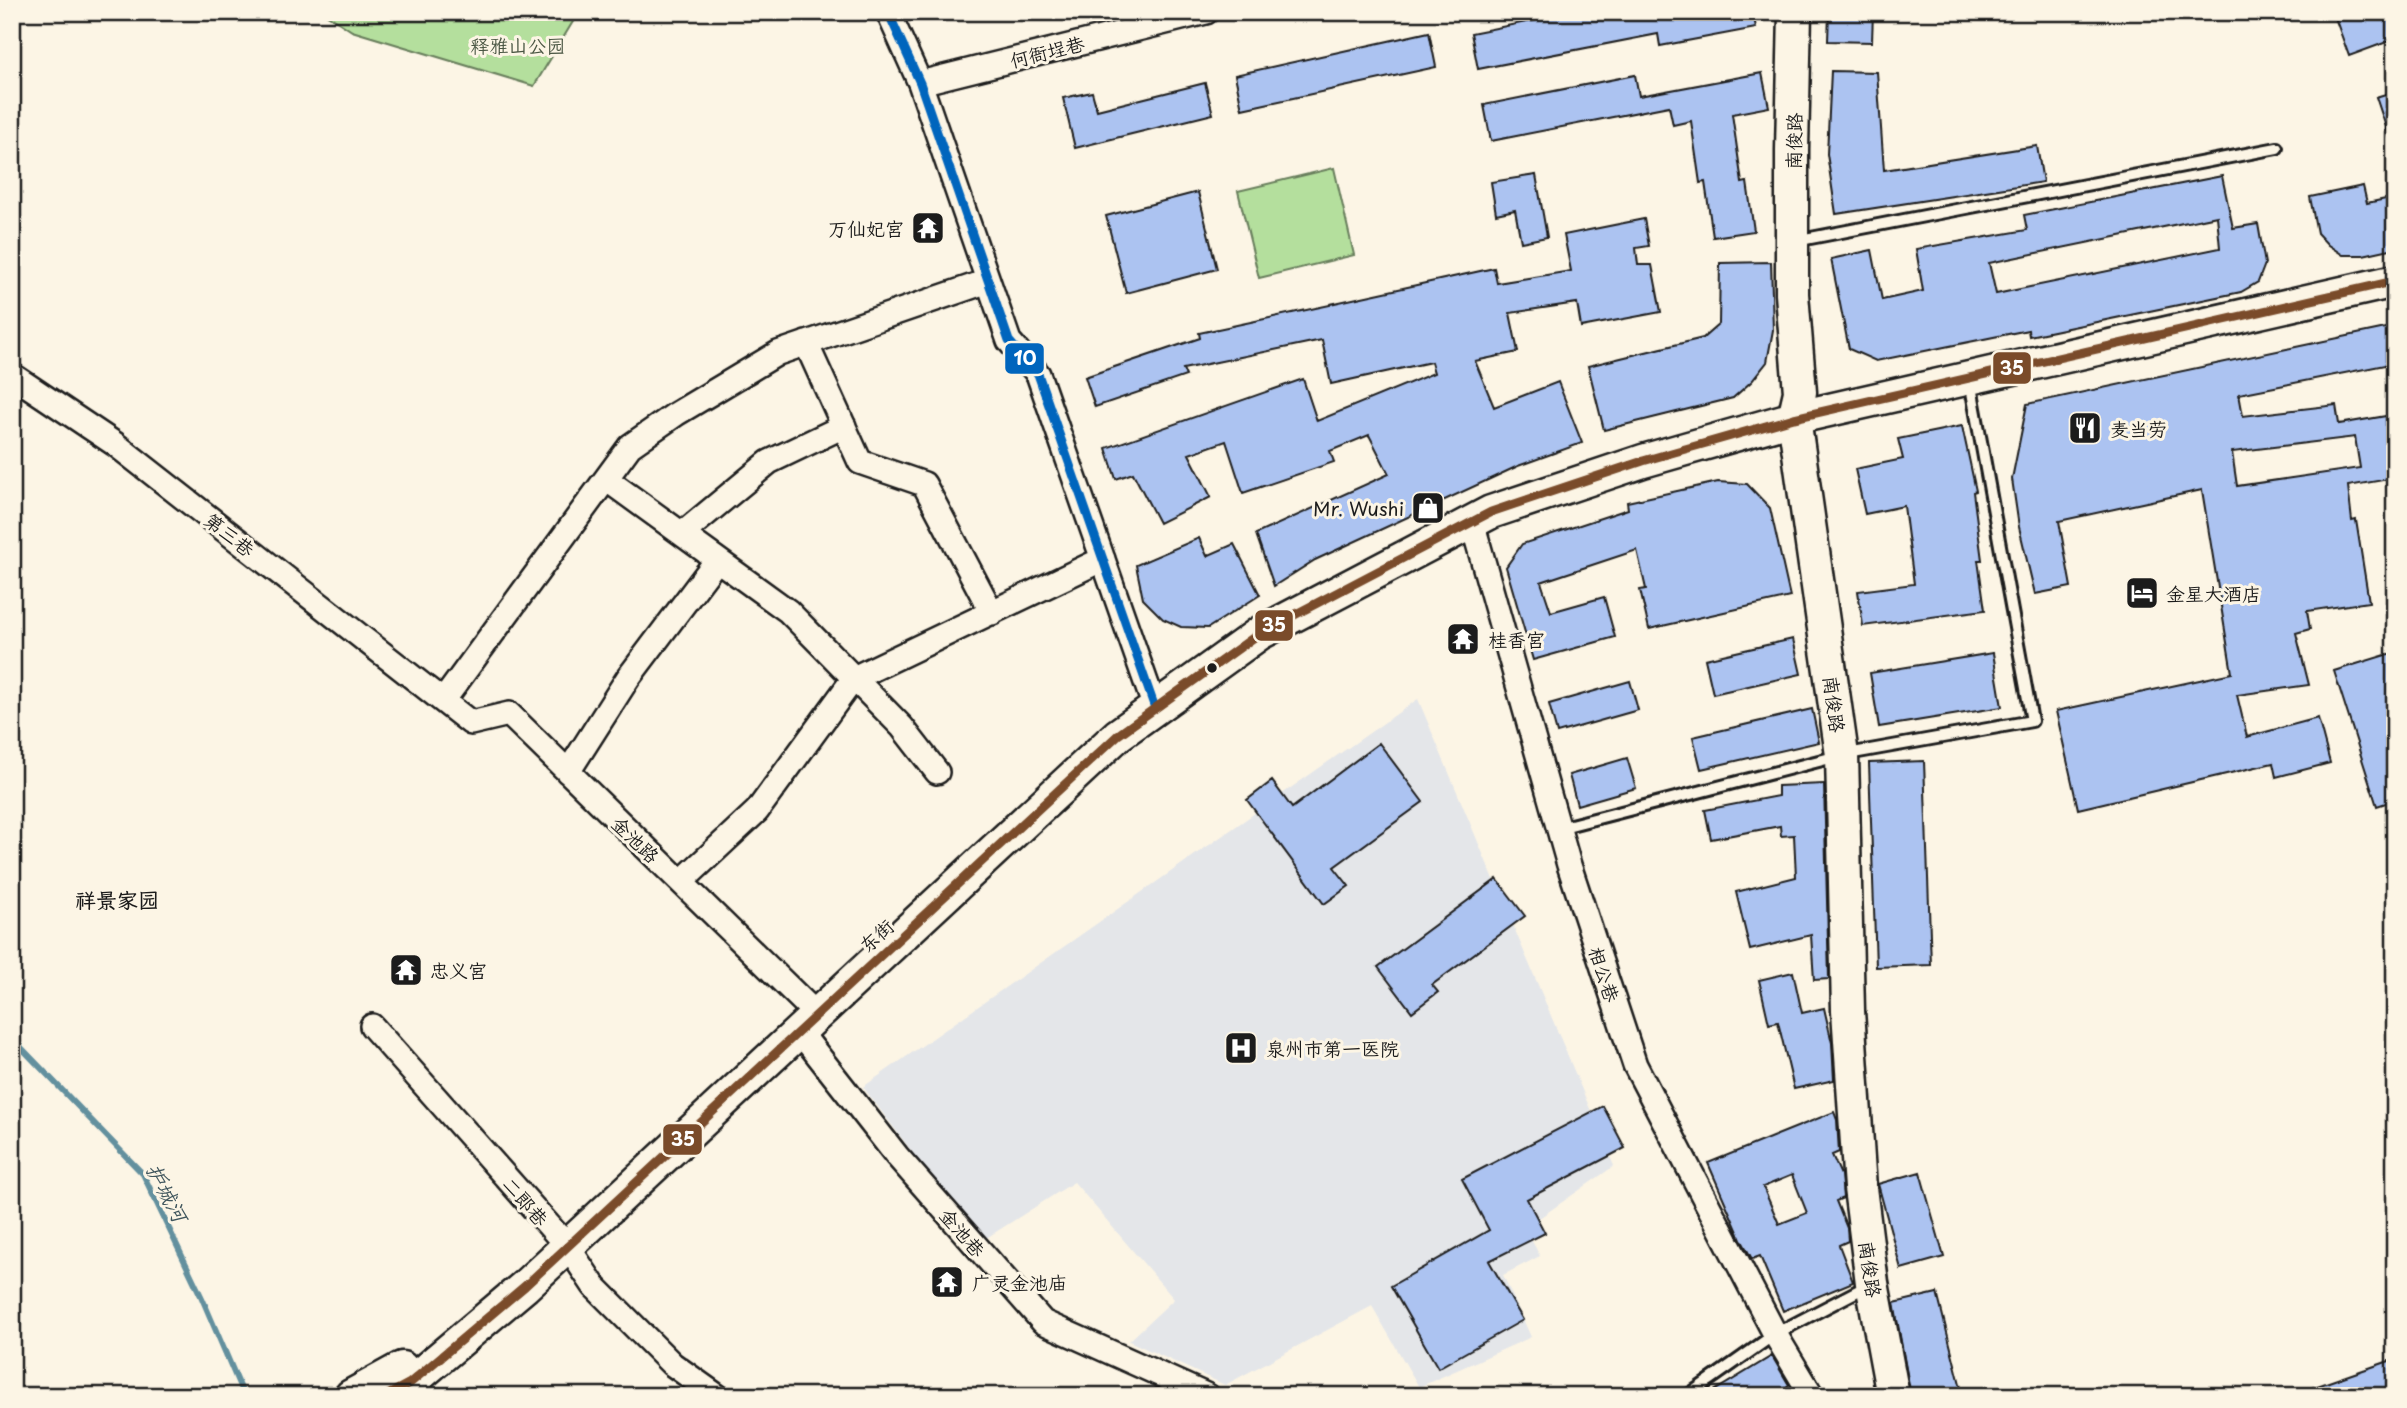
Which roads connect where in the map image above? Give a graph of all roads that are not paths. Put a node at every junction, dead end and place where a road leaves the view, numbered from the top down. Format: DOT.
graph roads {
  1 [pos="888,12"];
  2 [pos="1206,12"];
  3 [pos="1795,12"];
  4 [pos="1174,16"];
  5 [pos="920,83"];
  6 [pos="2277,148"];
  7 [pos="1792,242"];
  8 [pos="988,281"];
  9 [pos="2395,281"];
  10 [pos="806,343"];
  11 [pos="12,375"];
  12 [pos="1970,378"];
  13 [pos="1795,413"];
  14 [pos="844,426"];
  15 [pos="606,479"];
  16 [pos="1472,522"];
  17 [pos="682,534"];
  18 [pos="1103,559"];
  19 [pos="717,560"];
  20 [pos="992,612"];
  21 [pos="854,678"];
  22 [pos="443,701"];
  23 [pos="1152,701"];
  24 [pos="1842,755"];
  25 [pos="568,772"];
  26 [pos="937,772"];
  27 [pos="1559,828"];
  28 [pos="681,882"];
  29 [pos="806,1015"];
  30 [pos="372,1026"];
  31 [pos="561,1239"];
  32 [pos="1872,1283"];
  33 [pos="1775,1334"];
  34 [pos="351,1396"];
  35 [pos="386,1396"];
  36 [pos="717,1396"];
  37 [pos="1208,1396"];
  38 [pos="1687,1396"];
  39 [pos="1812,1396"];
  40 [pos="1893,1396"];
  1 -- 5 [label="street"];
  2 -- 4 [label="street, 何衙埕巷"];
  3 -- 7 [label="main road, 南俊路"];
  4 -- 5 [label="street, 何衙埕巷"];
  5 -- 8 [label="street"];
  6 -- 7 [label="lane"];
  7 -- 13 [label="main road, 南俊路"];
  8 -- 10 [label="street"];
  8 -- 18 [label="street"];
  9 -- 12 [label="main road, 东街"];
  10 -- 14 [label="street"];
  10 -- 15 [label="street"];
  11 -- 22 [label="street, 第三巷"];
  12 -- 13 [label="main road, 东街"];
  12 -- 24 [label="lane"];
  13 -- 16 [label="main road, 东街"];
  13 -- 23 [label="main road, 东街"];
  13 -- 24 [label="main road, 南俊路"];
  14 -- 17 [label="street"];
  14 -- 20 [label="street"];
  15 -- 17 [label="street"];
  15 -- 22 [label="street"];
  16 -- 23 [label="main road, 东街"];
  16 -- 27 [label="street, 相公巷"];
  17 -- 19 [label="street"];
  18 -- 20 [label="street"];
  18 -- 23 [label="street"];
  19 -- 21 [label="street"];
  19 -- 25 [label="street"];
  20 -- 21 [label="street"];
  21 -- 26 [label="street"];
  21 -- 28 [label="street"];
  22 -- 25 [label="street, 金池路"];
  23 -- 29 [label="main road, 东街"];
  24 -- 27 [label="lane"];
  24 -- 32 [label="main road, 南俊路"];
  25 -- 28 [label="street, 金池路"];
  27 -- 33 [label="street, 相公巷"];
  28 -- 29 [label="street, 金池路"];
  29 -- 31 [label="main road, 东街"];
  29 -- 37 [label="street, 金池巷"];
  30 -- 31 [label="street, 二郎巷"];
  31 -- 34 [label="main road, 东街"];
  31 -- 35 [label="main road, 东街"];
  31 -- 36 [label="street, 二郎巷"];
  32 -- 33 [label="lane"];
  32 -- 40 [label="main road, 南俊路"];
  33 -- 38 [label="lane"];
  33 -- 39 [label="street, 相公巷"];
}
